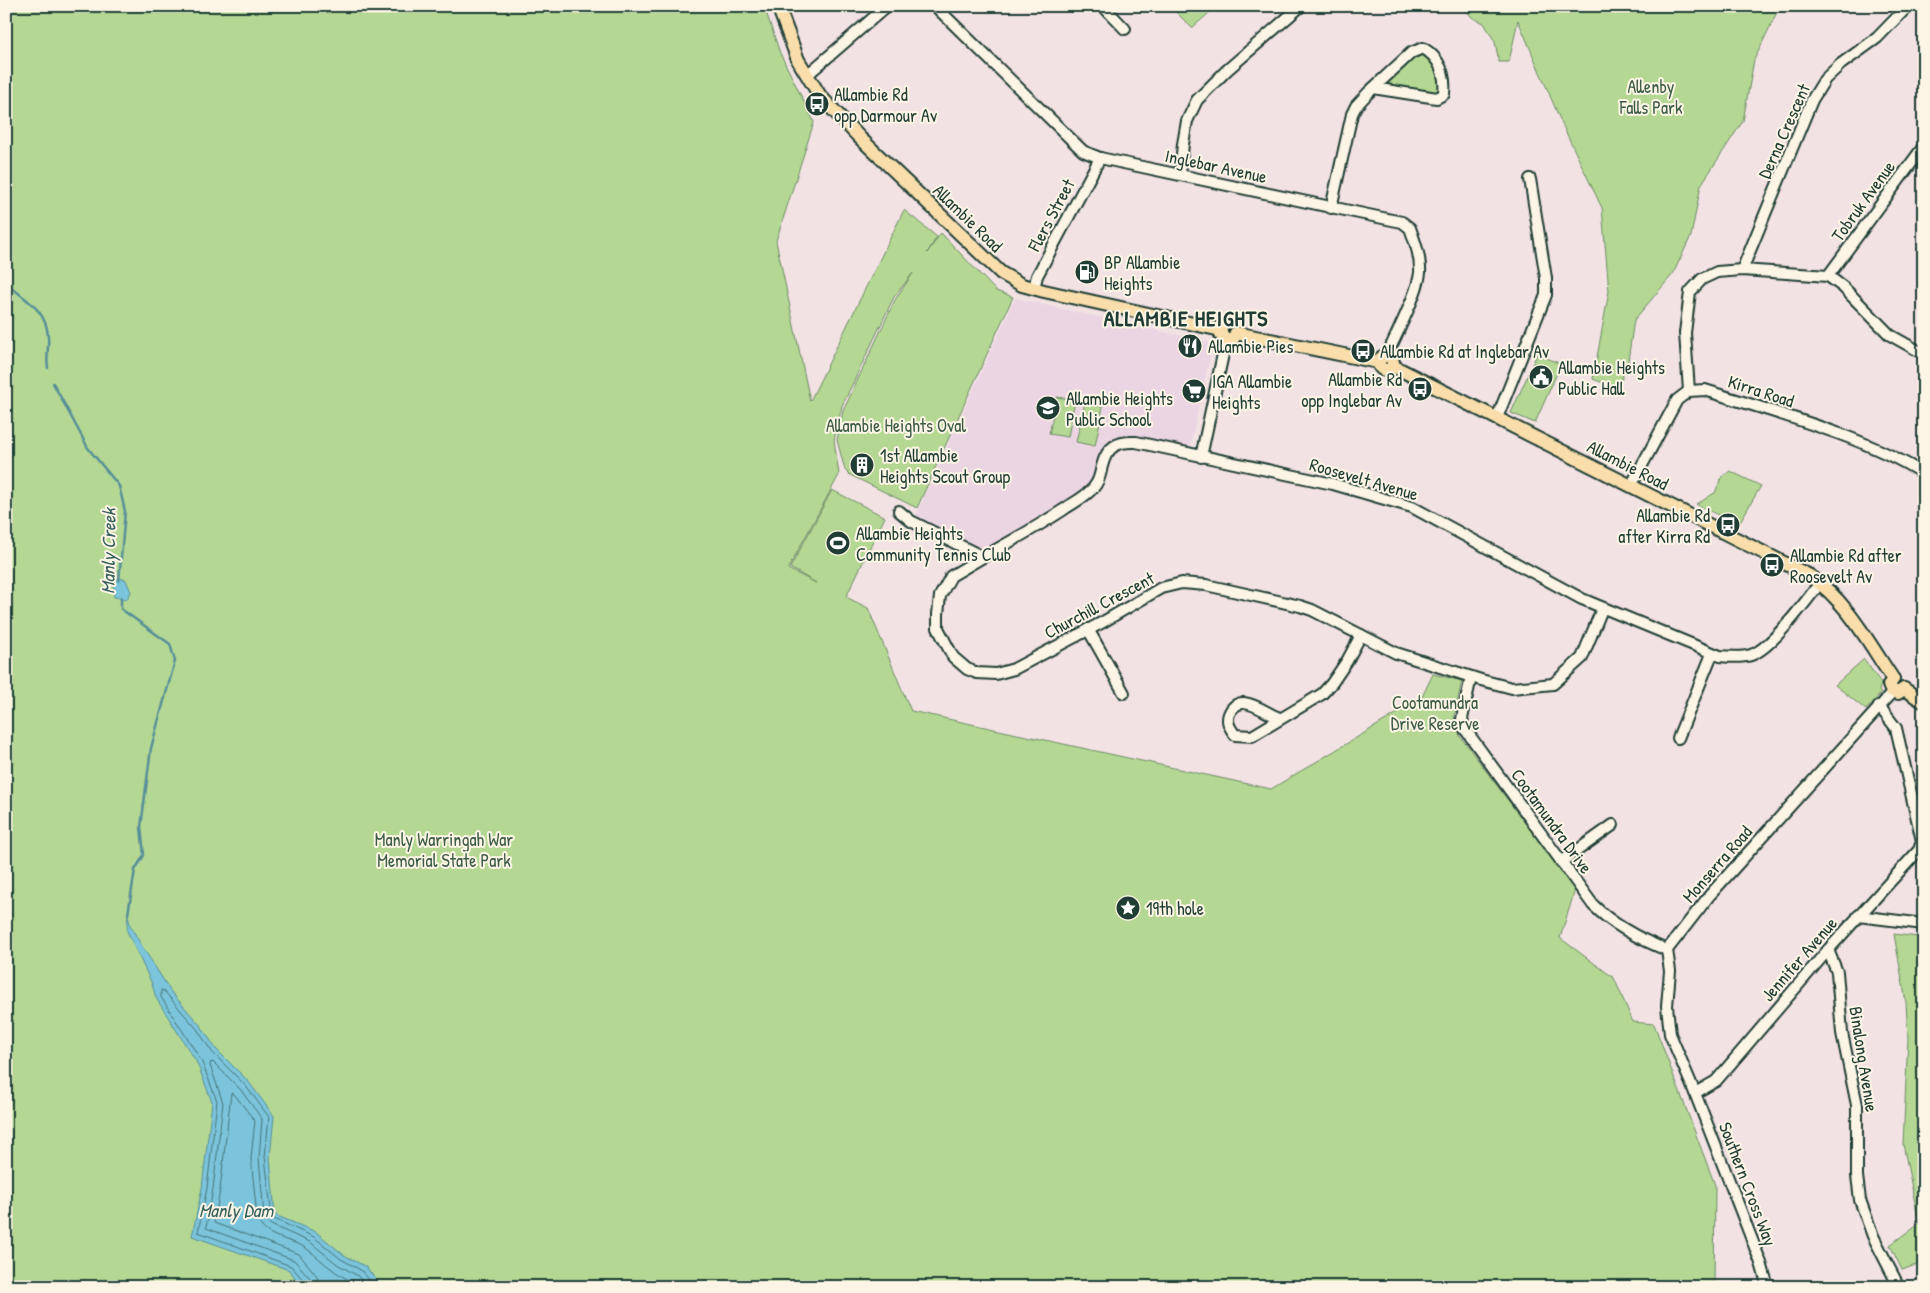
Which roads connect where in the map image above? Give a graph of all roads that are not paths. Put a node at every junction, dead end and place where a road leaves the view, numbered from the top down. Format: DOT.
graph roads {
  1 [pos="778,6"];
  2 [pos="887,6"];
  3 [pos="936,6"];
  4 [pos="1103,6"];
  5 [pos="1300,6"];
  6 [pos="1908,6"];
  7 [pos="1125,29"];
  8 [pos="807,75"];
  9 [pos="1373,88"];
  10 [pos="1924,146"];
  11 [pos="1100,158"];
  12 [pos="1180,174"];
  13 [pos="1530,178"];
  14 [pos="1330,208"];
  15 [pos="1742,270"];
  16 [pos="1828,276"];
  17 [pos="1034,288"];
  18 [pos="1228,334"];
  19 [pos="1924,354"];
  20 [pos="1386,361"];
  21 [pos="1689,391"];
  22 [pos="1497,418"];
  23 [pos="1201,457"];
  24 [pos="1924,474"];
  25 [pos="1631,486"];
  26 [pos="898,511"];
  27 [pos="983,557"];
  28 [pos="1820,583"];
  29 [pos="1602,608"];
  30 [pos="1088,629"];
  31 [pos="1361,635"];
  32 [pos="1712,654"];
  33 [pos="1471,677"];
  34 [pos="1896,686"];
  35 [pos="1124,693"];
  36 [pos="1924,702"];
  37 [pos="1879,706"];
  38 [pos="1280,718"];
  39 [pos="1678,738"];
  40 [pos="1613,825"];
  41 [pos="1561,862"];
  42 [pos="1858,916"];
  43 [pos="1924,924"];
  44 [pos="1667,950"];
  45 [pos="1828,950"];
  46 [pos="1695,1093"];
  47 [pos="1768,1287"];
  48 [pos="1899,1287"];
  1 -- 8 [label="main road, Allambie Road"];
  2 -- 8 [label="street"];
  3 -- 11 [label="street, Inglebar Avenue"];
  4 -- 7 [label="street"];
  5 -- 12 [label="street"];
  6 -- 15 [label="street, Derna Crescent"];
  8 -- 17 [label="main road, Allambie Road"];
  9 -- 9 [label="street"];
  9 -- 14 [label="street"];
  10 -- 16 [label="street, Tobruk Avenue"];
  11 -- 12 [label="street, Inglebar Avenue"];
  11 -- 17 [label="street, Flers Street"];
  12 -- 14 [label="street, Inglebar Avenue"];
  13 -- 22 [label="street"];
  14 -- 20 [label="street, Inglebar Avenue"];
  15 -- 16 [label="street"];
  15 -- 21 [label="street"];
  16 -- 19 [label="street"];
  17 -- 18 [label="main road, Allambie Road"];
  18 -- 20 [label="main road, Allambie Road"];
  18 -- 23 [label="street"];
  20 -- 22 [label="main road, Allambie Road"];
  21 -- 24 [label="street, Kirra Road"];
  21 -- 25 [label="street"];
  22 -- 25 [label="main road, Allambie Road"];
  23 -- 27 [label="street, Roosevelt Avenue"];
  23 -- 29 [label="street, Roosevelt Avenue"];
  25 -- 28 [label="main road, Allambie Road"];
  26 -- 27 [label="street"];
  27 -- 30 [label="street, Churchill Crescent"];
  28 -- 32 [label="street, Roosevelt Avenue"];
  28 -- 34 [label="main road, Allambie Road"];
  29 -- 32 [label="street, Roosevelt Avenue"];
  29 -- 33 [label="street, Churchill Crescent"];
  30 -- 31 [label="street, Churchill Crescent"];
  30 -- 35 [label="street"];
  31 -- 33 [label="street, Churchill Crescent"];
  31 -- 38 [label="street"];
  32 -- 39 [label="street"];
  33 -- 41 [label="street, Cootamundra Drive"];
  34 -- 36 [label="main road, Allambie Road"];
  34 -- 37 [label="street, Monserra Road"];
  37 -- 42 [label="street, Jennifer Avenue"];
  37 -- 44 [label="street, Monserra Road"];
  38 -- 38 [label="street"];
  40 -- 41 [label="street"];
  41 -- 44 [label="street, Cootamundra Drive"];
  42 -- 43 [label="street"];
  42 -- 45 [label="street, Jennifer Avenue"];
  44 -- 46 [label="street"];
  45 -- 46 [label="street, Jennifer Avenue"];
  45 -- 48 [label="street, Binalong Avenue"];
  46 -- 47 [label="street, Southern Cross Way"];
}
